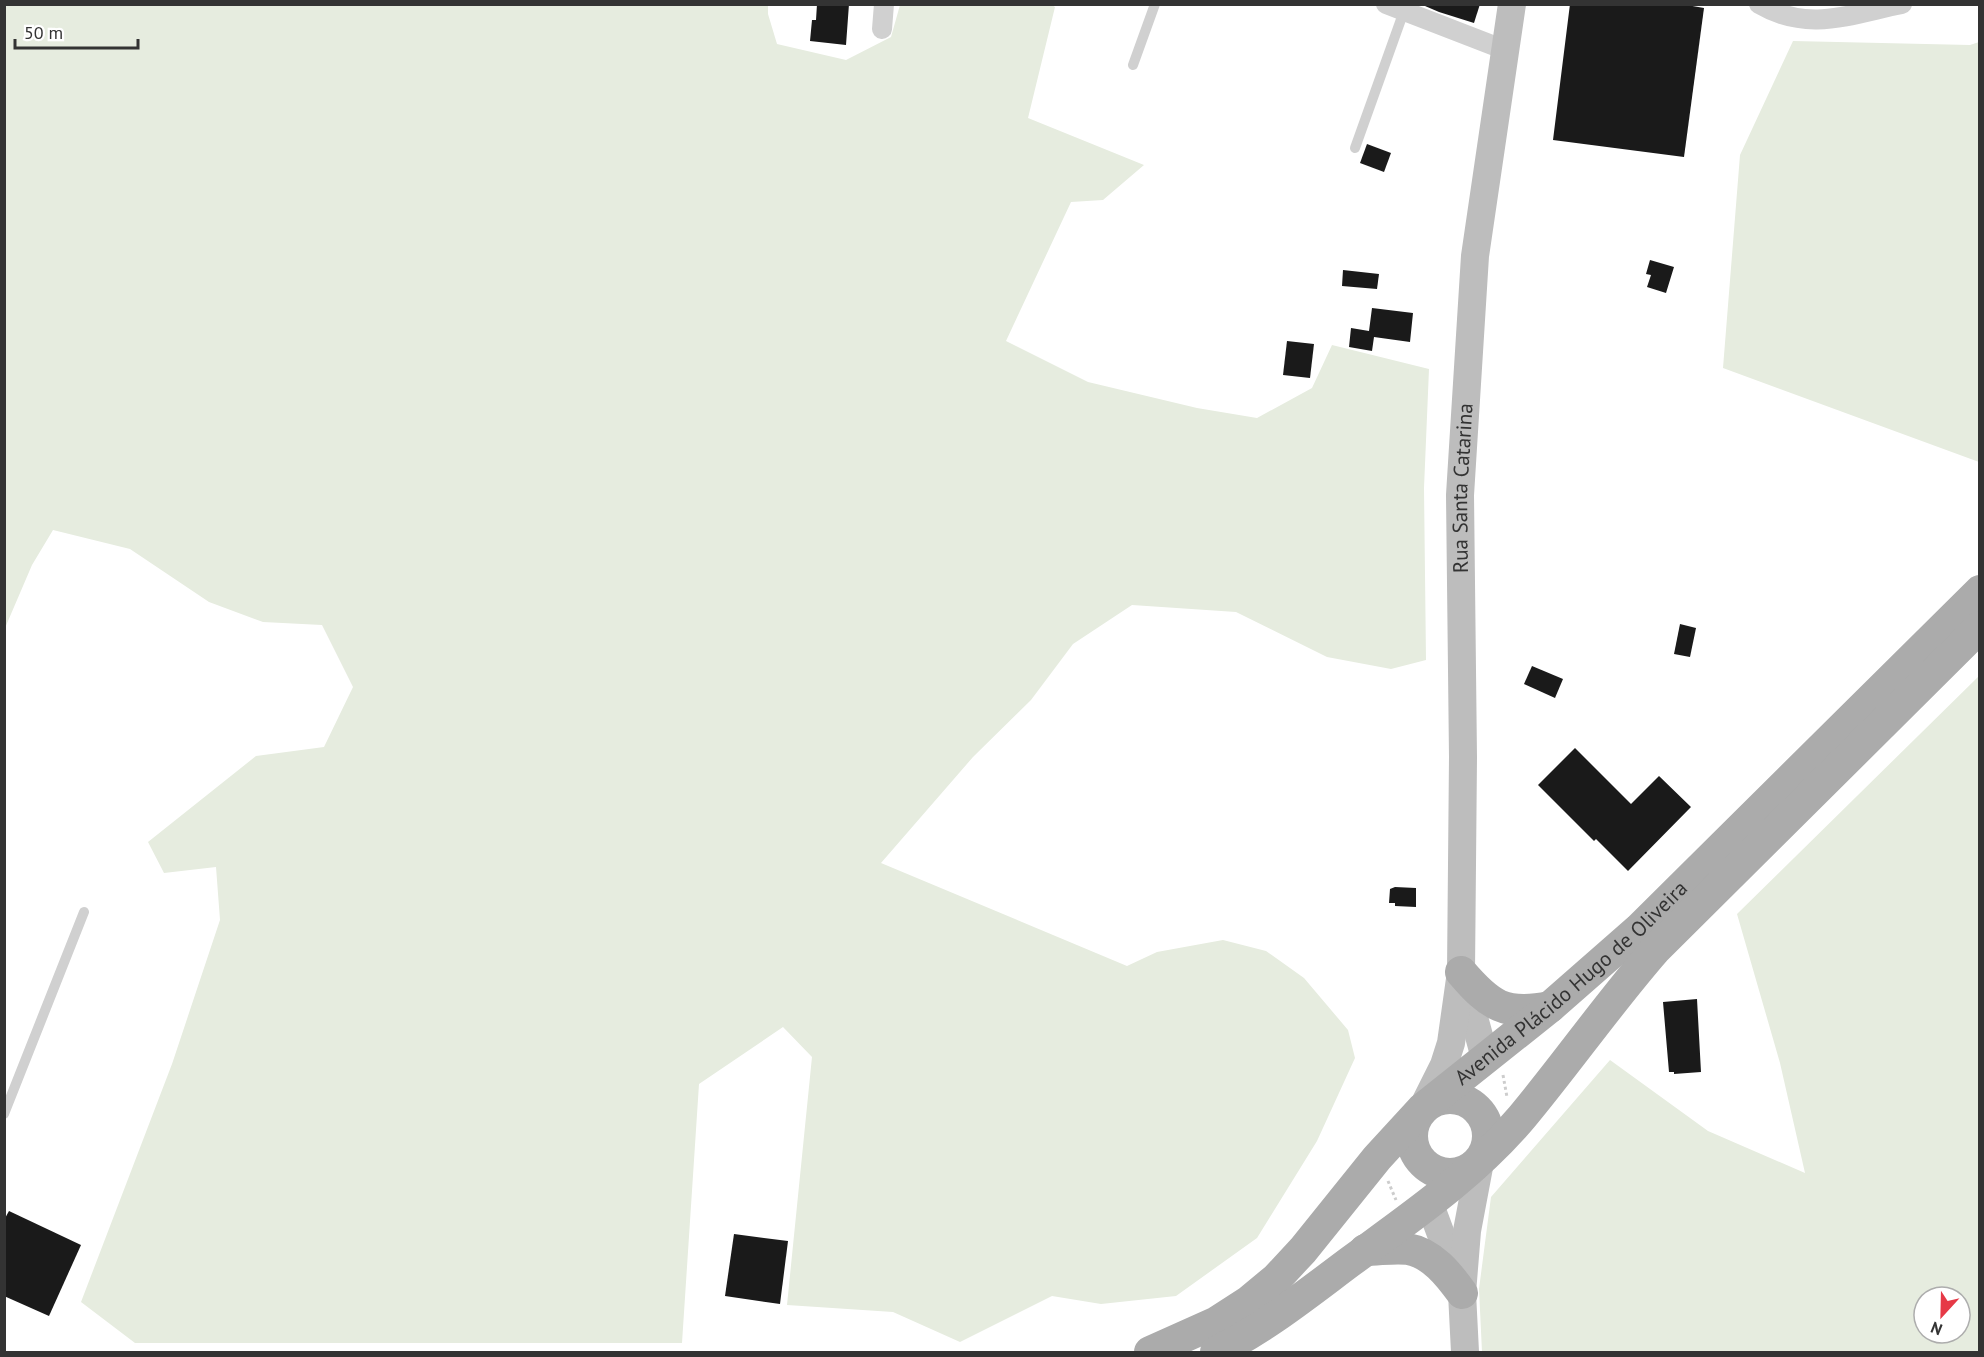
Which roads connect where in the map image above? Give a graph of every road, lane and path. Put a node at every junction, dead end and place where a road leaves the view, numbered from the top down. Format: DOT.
graph roads {
  1 [pos="884,4"];
  2 [pos="1155,4"];
  3 [pos="1512,4"];
  4 [pos="1759,4"];
  5 [pos="1902,4"];
  6 [pos="1872,7"];
  7 [pos="1395,8"];
  8 [pos="882,28"];
  9 [pos="1505,50"];
  10 [pos="1133,65"];
  11 [pos="1355,148"];
  12 [pos="1980,591"];
  13 [pos="1980,627"];
  14 [pos="84,912"];
  15 [pos="1461,972"];
  16 [pos="1550,1007"];
  17 [pos="1485,1058"];
  18 [pos="1422,1109"];
  19 [pos="4,1114"];
  20 [pos="1487,1128"];
  21 [pos="1413,1149"];
  22 [pos="1479,1162"];
  23 [pos="1429,1202"];
  24 [pos="1365,1250"];
  25 [pos="1462,1293"];
  26 [pos="1150,1353"];
  27 [pos="1216,1353"];
  28 [pos="1465,1353"];
  1 -- 8 [label="street"];
  2 -- 10 [label="lane"];
  3 -- 9 [label="street, Rua Santa Catarina"];
  4 -- 6 [label="street"];
  5 -- 6 [label="street"];
  7 -- 9 [label="street"];
  7 -- 11 [label="lane"];
  9 -- 15 [label="street, Rua Santa Catarina"];
  12 -- 16 [label="main road, Avenida Plácido Hugo de Oliveira"];
  13 -- 22 [label="main road, Avenida Plácido Hugo de Oliveira"];
  14 -- 19 [label="lane"];
  15 -- 16 [label="main road"];
  15 -- 17 [label="street, Rua Santa Catarina"];
  15 -- 18 [label="street, Rua Santa Catarina"];
  16 -- 17 [label="main road, Avenida Plácido Hugo de Oliveira"];
  17 -- 18 [label="main road, Avenida Plácido Hugo de Oliveira"];
  17 -- 20 [label="main road, Rua Santa Catarina"];
  18 -- 20 [label="main road"];
  18 -- 21 [label="main road"];
  18 -- 26 [label="main road, Avenida Plácido Hugo de Oliveira"];
  20 -- 22 [label="main road"];
  21 -- 22 [label="main road"];
  21 -- 23 [label="main road"];
  22 -- 23 [label="main road, Avenida Plácido Hugo de Oliveira"];
  22 -- 25 [label="street"];
  23 -- 24 [label="main road, Avenida Plácido Hugo de Oliveira"];
  23 -- 25 [label="street"];
  24 -- 25 [label="main road"];
  24 -- 27 [label="main road, Avenida Plácido Hugo de Oliveira"];
  25 -- 28 [label="street"];
}
